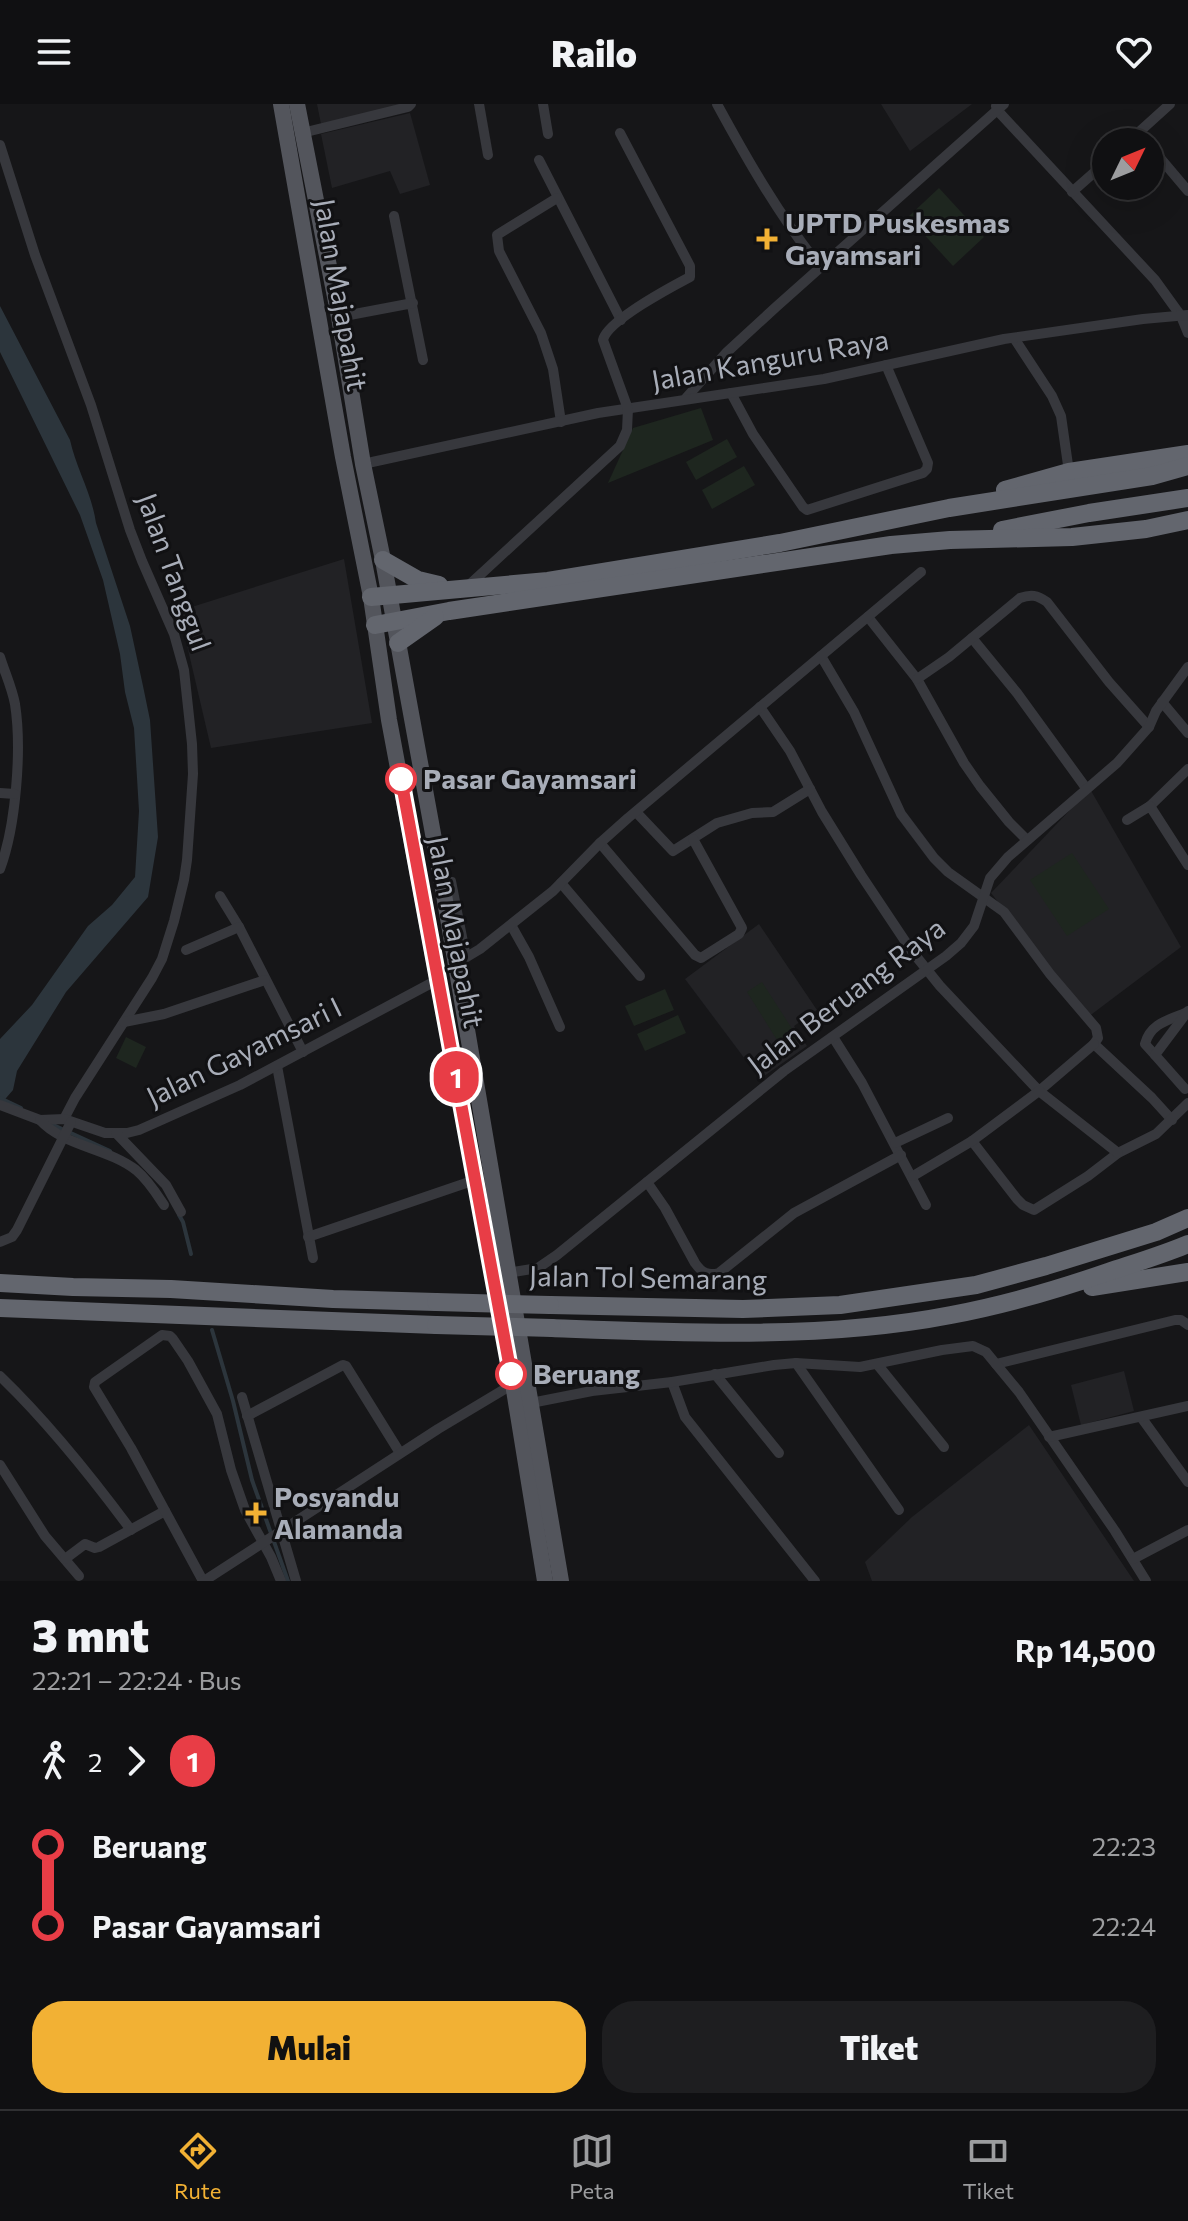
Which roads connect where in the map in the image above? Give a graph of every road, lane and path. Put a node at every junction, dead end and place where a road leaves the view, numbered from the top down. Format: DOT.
graph roads {
  1 [pos="281,104"];
  2 [pos="297,104"];
  3 [pos="411,104"];
  4 [pos="479,104"];
  5 [pos="543,104"];
  6 [pos="717,104"];
  7 [pos="1170,104"];
  8 [pos="999,106"];
  9 [pos="1144,128"];
  10 [pos="302,133"];
  11 [pos="620,133"];
  12 [pos="548,134"];
  13 [pos="0,145"];
  14 [pos="488,155"];
  15 [pos="539,160"];
  16 [pos="1164,163"];
  17 [pos="1092,174"];
  18 [pos="1188,191"];
  19 [pos="1072,192"];
  20 [pos="557,198"];
  21 [pos="394,216"];
  22 [pos="821,268"];
  23 [pos="413,303"];
  24 [pos="1185,315"];
  25 [pos="339,317"];
  26 [pos="621,320"];
  27 [pos="1188,333"];
  28 [pos="1014,338"];
  29 [pos="423,360"];
  30 [pos="886,365"];
  31 [pos="731,393"];
  32 [pos="686,398"];
  33 [pos="628,409"];
  34 [pos="561,422"];
  35 [pos="1188,454"];
  36 [pos="363,464"];
  37 [pos="1188,466"];
  38 [pos="1069,472"];
  39 [pos="1188,498"];
  40 [pos="949,508"];
  41 [pos="1188,520"];
  42 [pos="950,540"];
  43 [pos="383,560"];
  44 [pos="921,572"];
  45 [pos="461,588"];
  46 [pos="380,596"];
  47 [pos="449,611"];
  48 [pos="868,617"];
  49 [pos="395,621"];
  50 [pos="375,625"];
  51 [pos="972,638"];
  52 [pos="398,643"];
  53 [pos="821,656"];
  54 [pos="0,657"];
  55 [pos="1188,667"];
  56 [pos="917,679"];
  57 [pos="4,680"];
  58 [pos="1162,702"];
  59 [pos="760,707"];
  60 [pos="1149,727"];
  61 [pos="1188,733"];
  62 [pos="1188,769"];
  63 [pos="1086,788"];
  64 [pos="810,789"];
  65 [pos="0,793"];
  66 [pos="15,794"];
  67 [pos="1150,806"];
  68 [pos="636,812"];
  69 [pos="1127,820"];
  70 [pos="693,839"];
  71 [pos="1027,840"];
  72 [pos="600,843"];
  73 [pos="1188,865"];
  74 [pos="0,869"];
  75 [pos="561,883"];
  76 [pos="220,896"];
  77 [pos="985,897"];
  78 [pos="511,925"];
  79 [pos="239,927"];
  80 [pos="186,950"];
  81 [pos="461,960"];
  82 [pos="927,970"];
  83 [pos="640,976"];
  84 [pos="439,979"];
  85 [pos="265,980"];
  86 [pos="1187,1012"];
  87 [pos="124,1022"];
  88 [pos="560,1027"];
  89 [pos="833,1037"];
  90 [pos="1094,1044"];
  91 [pos="303,1052"];
  92 [pos="1155,1055"];
  93 [pos="277,1066"];
  94 [pos="1185,1089"];
  95 [pos="1039,1091"];
  96 [pos="1188,1103"];
  97 [pos="0,1105"];
  98 [pos="35,1118"];
  99 [pos="948,1118"];
  100 [pos="1172,1120"];
  101 [pos="67,1127"];
  102 [pos="116,1133"];
  103 [pos="972,1141"];
  104 [pos="895,1143"];
  105 [pos="1118,1153"];
  106 [pos="901,1155"];
  107 [pos="913,1176"];
  108 [pos="475,1180"];
  109 [pos="647,1182"];
  110 [pos="164,1205"];
  111 [pos="926,1205"];
  112 [pos="181,1212"];
  113 [pos="1188,1218"];
  114 [pos="308,1237"];
  115 [pos="0,1242"];
  116 [pos="1188,1244"];
  117 [pos="313,1258"];
  118 [pos="1188,1272"];
  119 [pos="507,1273"];
  120 [pos="0,1283"];
  121 [pos="1044,1294"];
  122 [pos="0,1308"];
  123 [pos="1185,1322"];
  124 [pos="796,1363"];
  125 [pos="877,1364"];
  126 [pos="996,1364"];
  127 [pos="715,1374"];
  128 [pos="0,1376"];
  129 [pos="672,1382"];
  130 [pos="513,1384"];
  131 [pos="242,1397"];
  132 [pos="531,1403"];
  133 [pos="1188,1406"];
  134 [pos="247,1416"];
  135 [pos="1141,1417"];
  136 [pos="1049,1437"];
  137 [pos="944,1447"];
  138 [pos="400,1453"];
  139 [pos="779,1453"];
  140 [pos="0,1465"];
  141 [pos="1188,1482"];
  142 [pos="899,1510"];
  143 [pos="165,1511"];
  144 [pos="131,1530"];
  145 [pos="1188,1530"];
  146 [pos="273,1537"];
  147 [pos="65,1559"];
  148 [pos="1133,1559"];
  149 [pos="79,1576"];
  150 [pos="204,1581"];
  151 [pos="281,1581"];
  152 [pos="296,1581"];
  153 [pos="545,1581"];
  154 [pos="561,1581"];
  155 [pos="815,1581"];
  156 [pos="1146,1581"];
  1 -- 46 [label="main road, Jalan Majapahit"];
  2 -- 10 [label="main road, Jalan Majapahit"];
  3 -- 10 [label="street"];
  4 -- 14 [label="street"];
  5 -- 12 [label="street"];
  6 -- 22 [label="street"];
  7 -- 9 [label="street"];
  8 -- 19 [label="street"];
  8 -- 22 [label="street"];
  10 -- 25 [label="main road, Jalan Majapahit"];
  11 -- 26 [label="street"];
  13 -- 87 [label="street, Jalan Tanggul"];
  15 -- 20 [label="street"];
  16 -- 18 [label="street"];
  17 -- 19 [label="street"];
  19 -- 24 [label="street"];
  20 -- 26 [label="street"];
  20 -- 34 [label="street"];
  21 -- 23 [label="street"];
  22 -- 32 [label="street"];
  23 -- 25 [label="street"];
  23 -- 29 [label="street"];
  24 -- 27 [label="street"];
  24 -- 28 [label="street, Jalan Kanguru Raya"];
  25 -- 36 [label="main road, Jalan Majapahit"];
  26 -- 33 [label="street"];
  28 -- 30 [label="street, Jalan Kanguru Raya"];
  28 -- 38 [label="street"];
  30 -- 31 [label="street, Jalan Kanguru Raya"];
  30 -- 31 [label="street"];
  31 -- 32 [label="street, Jalan Kanguru Raya"];
  32 -- 33 [label="street, Jalan Kanguru Raya"];
  33 -- 34 [label="street, Jalan Kanguru Raya"];
  33 -- 45 [label="street"];
  34 -- 36 [label="street, Jalan Kanguru Raya"];
  35 -- 38 [label="highway"];
  36 -- 43 [label="main road, Jalan Majapahit"];
  37 -- 40 [label="highway"];
  38 -- 40 [label="highway"];
  39 -- 42 [label="highway"];
  40 -- 45 [label="highway"];
  41 -- 42 [label="highway"];
  42 -- 47 [label="highway"];
  43 -- 45 [label="highway"];
  43 -- 46 [label="main road, Jalan Majapahit"];
  44 -- 48 [label="street"];
  45 -- 46 [label="highway"];
  46 -- 49 [label="main road, Jalan Majapahit"];
  46 -- 50 [label="main road, Jalan Majapahit"];
  47 -- 49 [label="highway"];
  47 -- 52 [label="highway"];
  48 -- 53 [label="street"];
  48 -- 56 [label="street"];
  49 -- 50 [label="highway"];
  49 -- 52 [label="main road, Jalan Majapahit"];
  50 -- 84 [label="main road, Jalan Majapahit"];
  51 -- 56 [label="street"];
  51 -- 60 [label="street"];
  51 -- 63 [label="street"];
  52 -- 81 [label="main road, Jalan Majapahit"];
  53 -- 59 [label="street"];
  53 -- 77 [label="street"];
  54 -- 57 [label="street"];
  55 -- 58 [label="street, Jalan Beruang Raya"];
  56 -- 71 [label="street"];
  57 -- 66 [label="street"];
  58 -- 60 [label="street, Jalan Beruang Raya"];
  58 -- 61 [label="street"];
  59 -- 64 [label="street"];
  59 -- 68 [label="street"];
  60 -- 63 [label="street, Jalan Beruang Raya"];
  62 -- 67 [label="street"];
  63 -- 71 [label="street, Jalan Beruang Raya"];
  64 -- 70 [label="street"];
  64 -- 82 [label="street"];
  65 -- 66 [label="street"];
  66 -- 74 [label="street"];
  67 -- 69 [label="street"];
  67 -- 73 [label="street"];
  68 -- 70 [label="street"];
  68 -- 72 [label="street"];
  70 -- 72 [label="street"];
  71 -- 77 [label="street, Jalan Beruang Raya"];
  72 -- 75 [label="street"];
  75 -- 78 [label="street"];
  75 -- 83 [label="street"];
  76 -- 79 [label="street"];
  77 -- 82 [label="street, Jalan Beruang Raya"];
  77 -- 90 [label="street"];
  78 -- 81 [label="street"];
  78 -- 88 [label="street"];
  79 -- 80 [label="street"];
  79 -- 85 [label="street"];
  81 -- 119 [label="main road, Jalan Majapahit"];
  82 -- 89 [label="street, Jalan Beruang Raya"];
  82 -- 95 [label="street"];
  84 -- 91 [label="street, Jalan Gayamsari I"];
  84 -- 108 [label="main road, Jalan Majapahit"];
  85 -- 87 [label="street"];
  85 -- 91 [label="street"];
  86 -- 92 [label="street"];
  86 -- 92 [label="street"];
  87 -- 101 [label="street, Jalan Tanggul"];
  89 -- 104 [label="street"];
  89 -- 109 [label="street, Jalan Beruang Raya"];
  90 -- 95 [label="street"];
  90 -- 100 [label="street"];
  91 -- 93 [label="street, Jalan Gayamsari I"];
  92 -- 94 [label="street"];
  93 -- 102 [label="street, Jalan Gayamsari I"];
  93 -- 114 [label="street"];
  95 -- 103 [label="street"];
  95 -- 105 [label="street"];
  96 -- 100 [label="street"];
  97 -- 98 [label="street"];
  98 -- 101 [label="street"];
  98 -- 101 [label="street"];
  99 -- 104 [label="street"];
  100 -- 105 [label="street"];
  101 -- 102 [label="street, Jalan Gayamsari I"];
  101 -- 110 [label="street"];
  101 -- 115 [label="street, Jalan Tanggul"];
  102 -- 112 [label="street"];
  103 -- 105 [label="street"];
  103 -- 107 [label="street"];
  104 -- 106 [label="street"];
  106 -- 107 [label="street"];
  106 -- 109 [label="street"];
  107 -- 111 [label="street"];
  108 -- 114 [label="street"];
  108 -- 130 [label="main road, Jalan Majapahit"];
  109 -- 119 [label="street, Jalan Beruang Raya"];
  113 -- 120 [label="highway, Jalan Tol Semarang, bridge"];
  114 -- 117 [label="street"];
  116 -- 121 [label="highway, Jalan Tol Semarang"];
  118 -- 121 [label="highway"];
  119 -- 132 [label="main road, Jalan Majapahit"];
  121 -- 122 [label="highway, Jalan Tol Semarang, bridge"];
  123 -- 126 [label="street"];
  124 -- 125 [label="street"];
  124 -- 127 [label="street"];
  124 -- 142 [label="street"];
  125 -- 126 [label="street"];
  125 -- 137 [label="street"];
  126 -- 136 [label="street"];
  127 -- 129 [label="street"];
  127 -- 139 [label="street"];
  128 -- 144 [label="street"];
  129 -- 132 [label="street"];
  129 -- 155 [label="street"];
  130 -- 138 [label="street"];
  130 -- 153 [label="main road, Jalan Majapahit"];
  131 -- 134 [label="street"];
  132 -- 154 [label="main road, Jalan Majapahit"];
  133 -- 135 [label="street"];
  134 -- 138 [label="street"];
  134 -- 146 [label="street"];
  135 -- 136 [label="street"];
  135 -- 141 [label="street"];
  136 -- 148 [label="street"];
  138 -- 146 [label="street"];
  140 -- 147 [label="street"];
  143 -- 144 [label="street"];
  143 -- 146 [label="street"];
  143 -- 150 [label="street"];
  144 -- 147 [label="street"];
  145 -- 148 [label="street"];
  146 -- 150 [label="street"];
  146 -- 151 [label="street"];
  146 -- 152 [label="street"];
  147 -- 149 [label="street"];
  148 -- 156 [label="street"];
}
